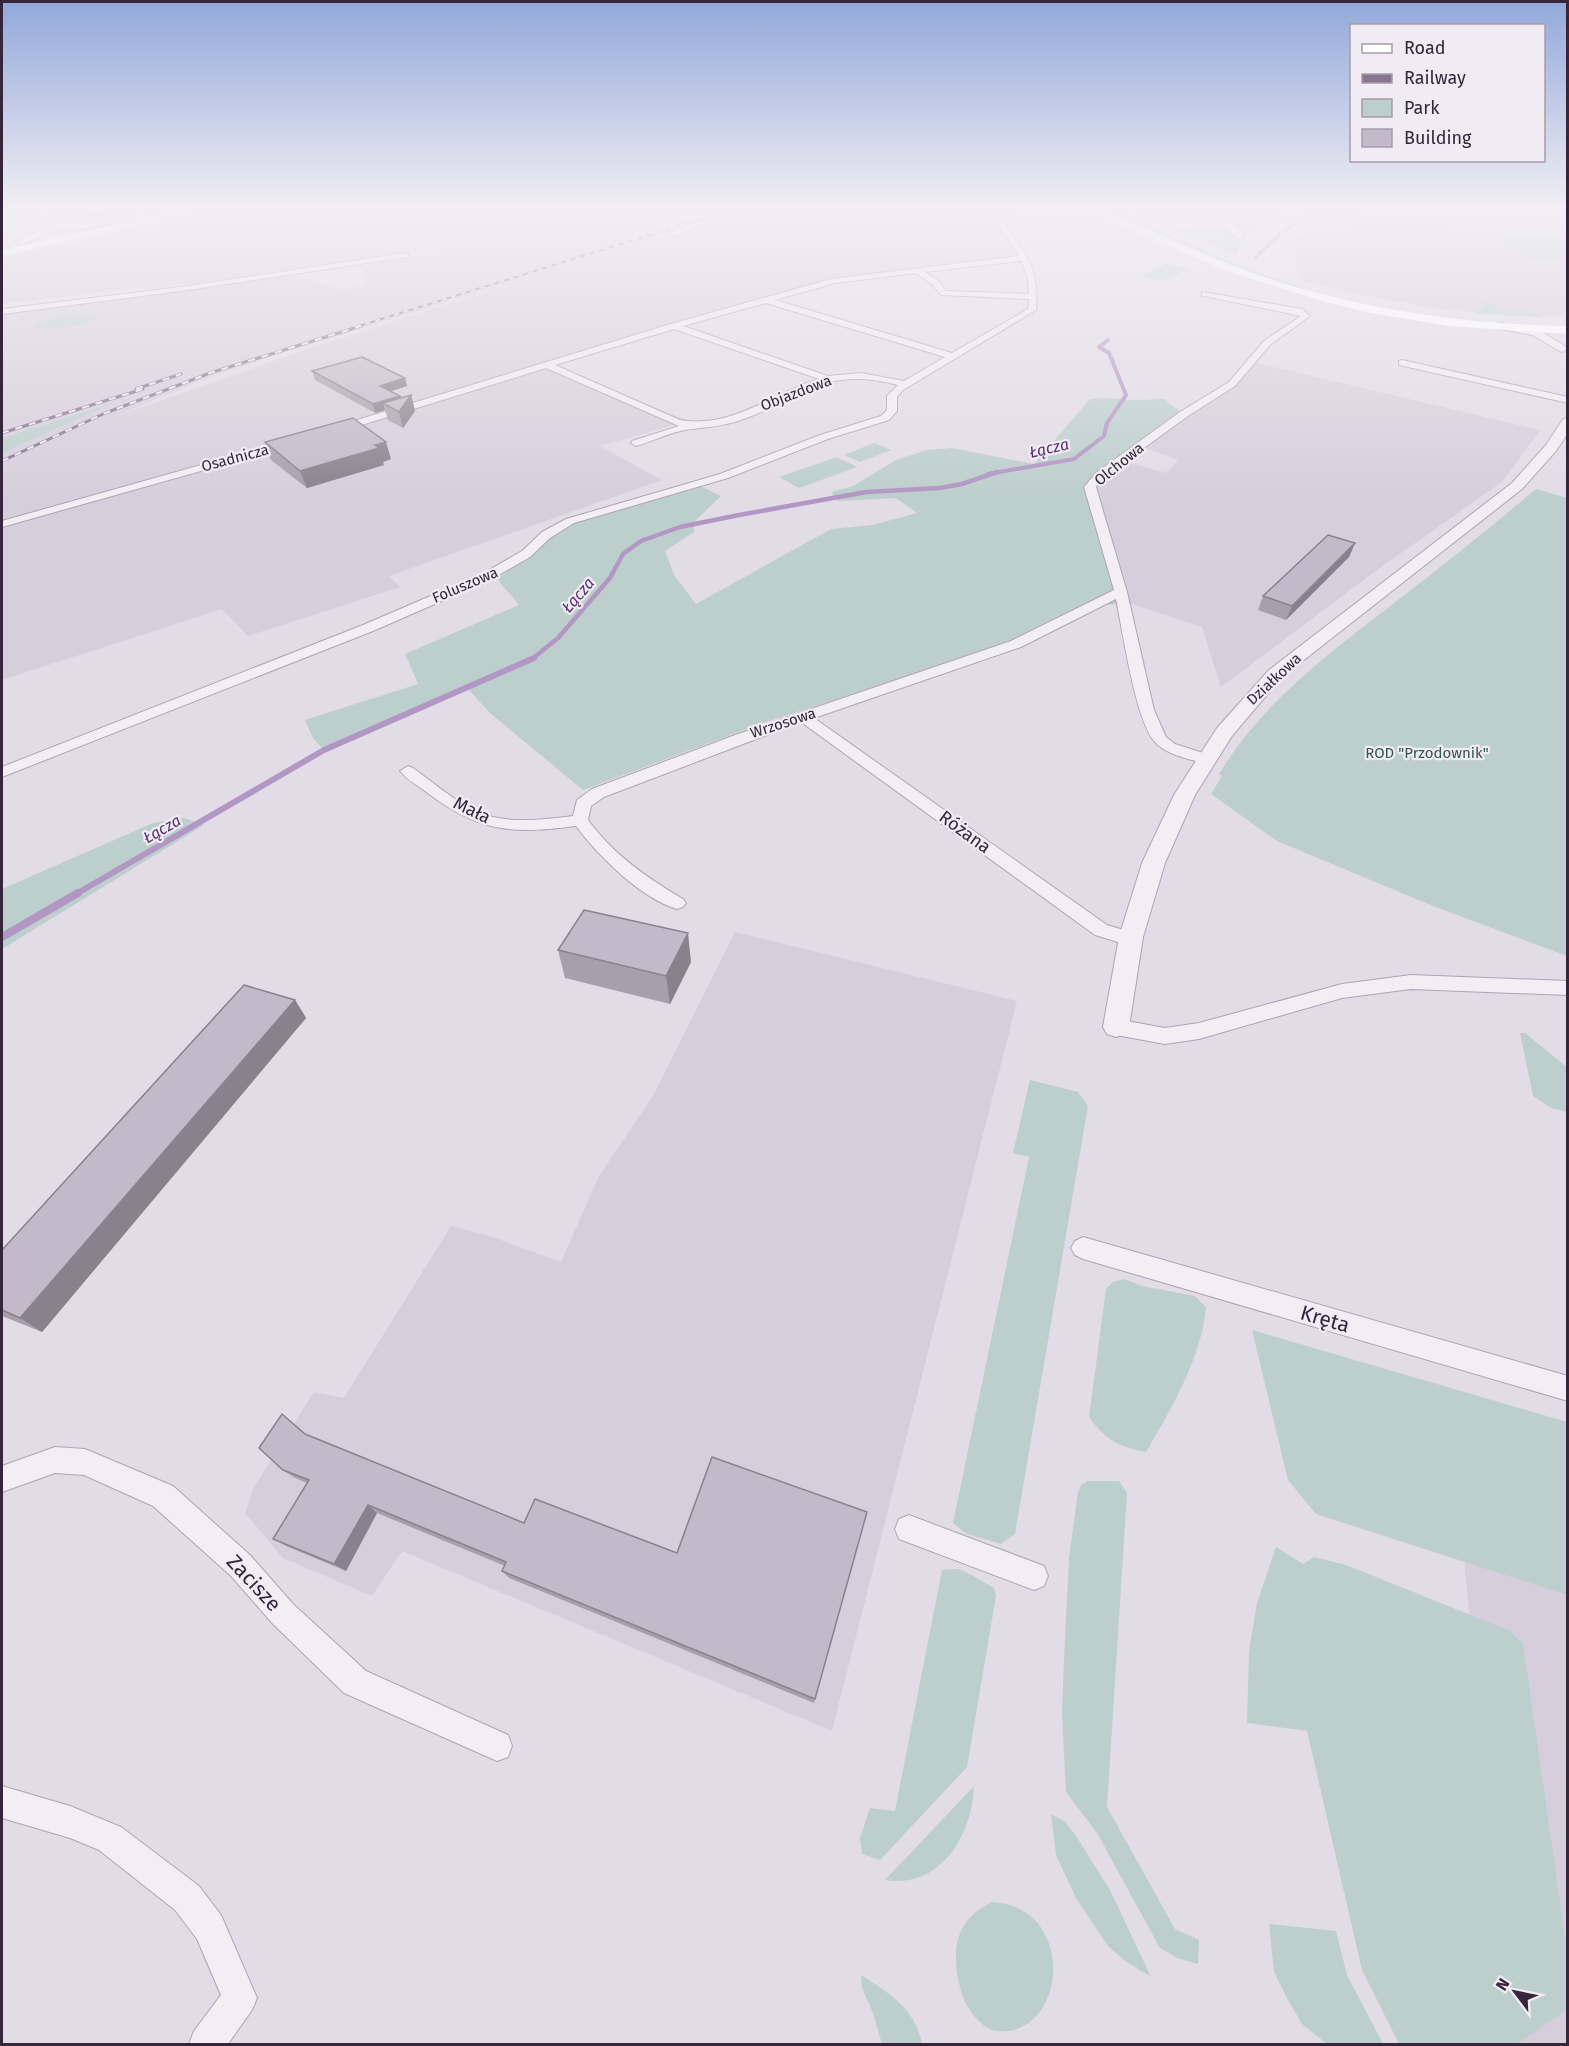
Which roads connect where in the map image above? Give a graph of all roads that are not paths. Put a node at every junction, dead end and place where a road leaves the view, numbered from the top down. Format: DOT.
graph roads {
  1 [pos="47,306"];
  2 [pos="743,306"];
  3 [pos="787,306"];
  4 [pos="1032,306"];
  5 [pos="1272,306"];
  6 [pos="1366,306"];
  7 [pos="1399,306"];
  8 [pos="2,312"];
  9 [pos="674,326"];
  10 [pos="1500,326"];
  11 [pos="1566,328"];
  12 [pos="1565,353"];
  13 [pos="954,357"];
  14 [pos="1402,363"];
  15 [pos="546,365"];
  16 [pos="829,379"];
  17 [pos="907,385"];
  18 [pos="1568,400"];
  19 [pos="1568,422"];
  20 [pos="690,426"];
  21 [pos="328,432"];
  22 [pos="299,440"];
  23 [pos="636,443"];
  24 [pos="2,524"];
  25 [pos="1121,592"];
  26 [pos="804,717"];
  27 [pos="1204,758"];
  28 [pos="408,771"];
  29 [pos="2,772"];
  30 [pos="580,820"];
  31 [pos="677,903"];
  32 [pos="1131,939"];
  33 [pos="1568,988"];
  34 [pos="1116,1027"];
  35 [pos="1083,1248"];
  36 [pos="1568,1389"];
  37 [pos="2,1479"];
  38 [pos="909,1529"];
  39 [pos="1034,1576"];
  40 [pos="497,1746"];
  41 [pos="2,1802"];
  42 [pos="207,2044"];
  1 -- 8 [label="street"];
  2 -- 9 [label="street"];
  3 -- 13 [label="street"];
  4 -- 13 [label="street"];
  5 -- 25 [label="street, Olchowa"];
  6 -- 10 [label="main road"];
  7 -- 11 [label="main road"];
  9 -- 15 [label="street"];
  9 -- 16 [label="street"];
  10 -- 11 [label="main road"];
  10 -- 12 [label="street"];
  11 -- 12 [label="street"];
  13 -- 17 [label="street"];
  14 -- 18 [label="street"];
  15 -- 20 [label="street, Objazdowa"];
  15 -- 21 [label="street"];
  16 -- 17 [label="street, Objazdowa"];
  16 -- 20 [label="street, Objazdowa"];
  17 -- 29 [label="street, Foluszowa"];
  19 -- 27 [label="street, Działkowa"];
  20 -- 23 [label="street, Objazdowa"];
  22 -- 24 [label="street, Osadnicza"];
  25 -- 26 [label="street, Wrzosowa"];
  25 -- 27 [label="street, Olchowa"];
  26 -- 30 [label="street, Wrzosowa"];
  26 -- 32 [label="street, Różana"];
  27 -- 32 [label="street, Działkowa"];
  28 -- 30 [label="street, Mała"];
  30 -- 31 [label="street"];
  32 -- 34 [label="street, Działkowa"];
  33 -- 34 [label="street"];
  35 -- 36 [label="street, Kręta"];
  37 -- 40 [label="street, Zacisze"];
  38 -- 39 [label="street"];
  41 -- 42 [label="street"];
}
